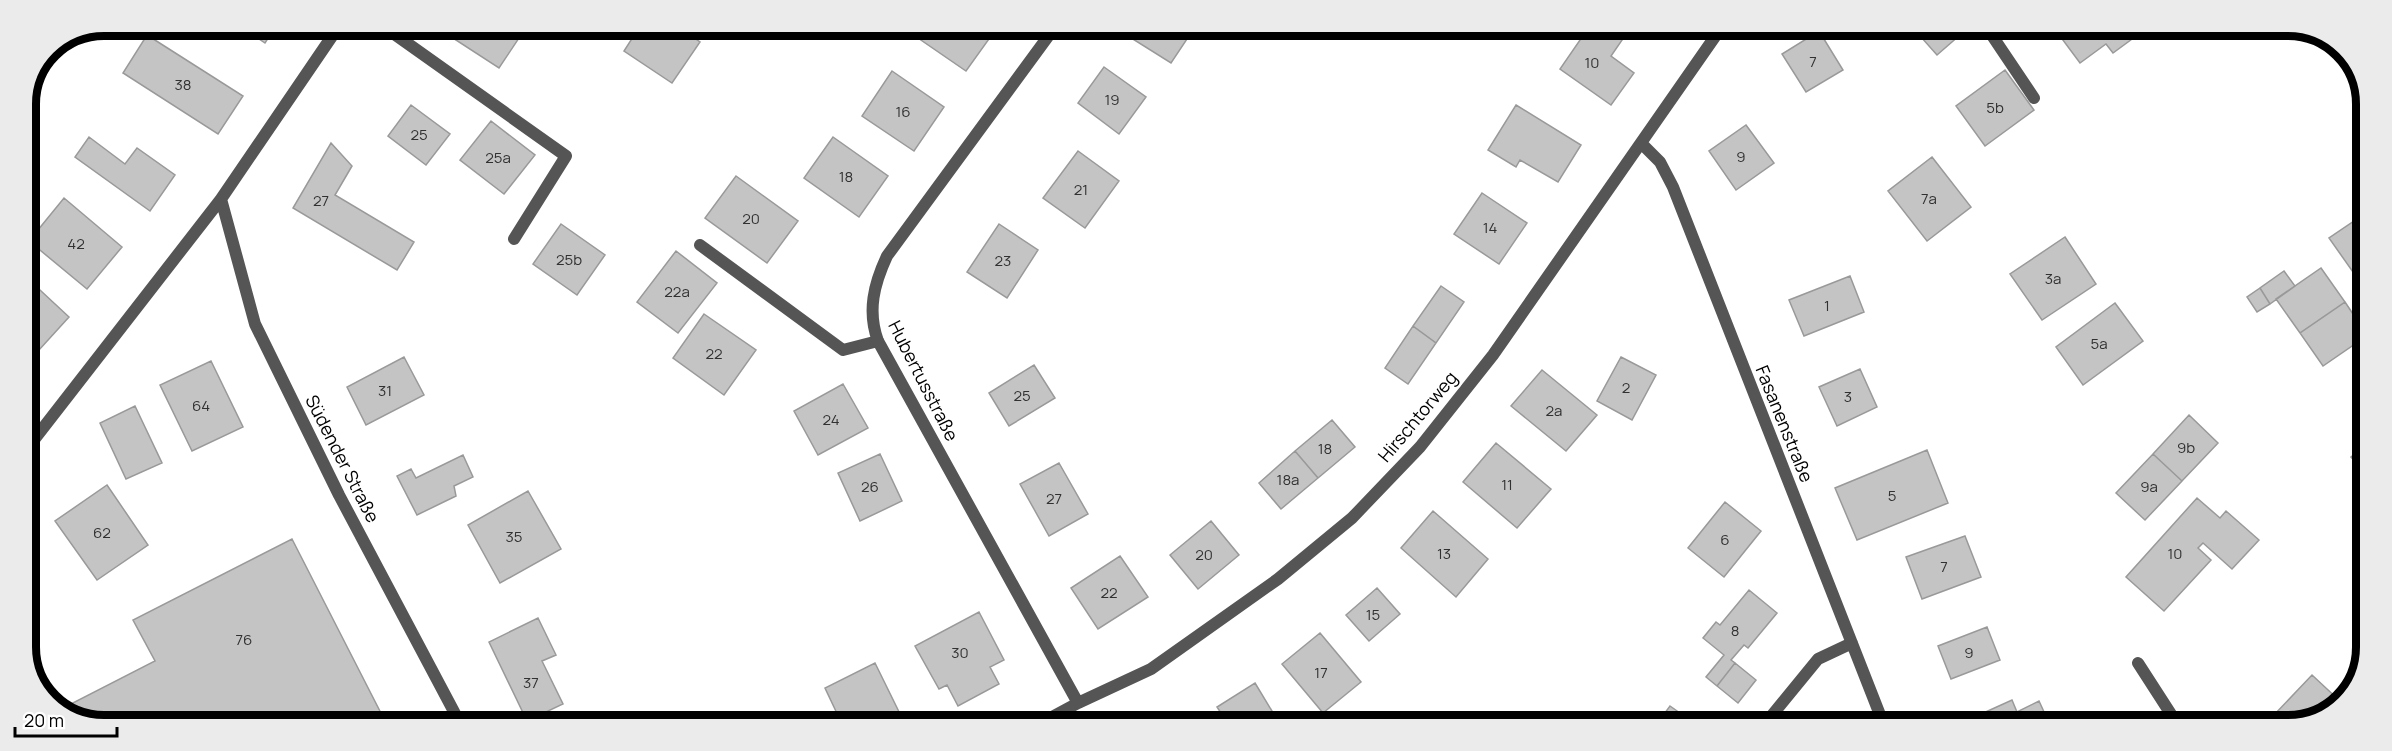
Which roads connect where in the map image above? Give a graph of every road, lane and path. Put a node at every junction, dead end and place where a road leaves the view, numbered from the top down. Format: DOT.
graph roads {
  1 [pos="332,36"];
  2 [pos="397,36"];
  3 [pos="1048,36"];
  4 [pos="1715,36"];
  5 [pos="1992,36"];
  6 [pos="2034,98"];
  7 [pos="1641,142"];
  8 [pos="221,199"];
  9 [pos="514,239"];
  10 [pos="700,245"];
  11 [pos="878,341"];
  12 [pos="36,437"];
  13 [pos="1852,643"];
  14 [pos="2138,663"];
  15 [pos="1078,703"];
  16 [pos="456,715"];
  17 [pos="1056,715"];
  18 [pos="1772,715"];
  19 [pos="1880,715"];
  20 [pos="2172,715"];
  1 -- 8 [label="street"];
  2 -- 9 [label="street"];
  3 -- 11 [label="street, Hubertusstraße"];
  4 -- 7 [label="street, Hirschtorweg"];
  5 -- 6 [label="street"];
  7 -- 13 [label="street, Fasanenstraße"];
  7 -- 15 [label="street, Hirschtorweg"];
  8 -- 12 [label="street"];
  8 -- 16 [label="street, Südender Straße"];
  10 -- 11 [label="street"];
  11 -- 15 [label="street, Hubertusstraße"];
  13 -- 18 [label="street"];
  13 -- 19 [label="street, Fasanenstraße"];
  14 -- 20 [label="street"];
  15 -- 17 [label="street, Hirschtorweg"];
}
